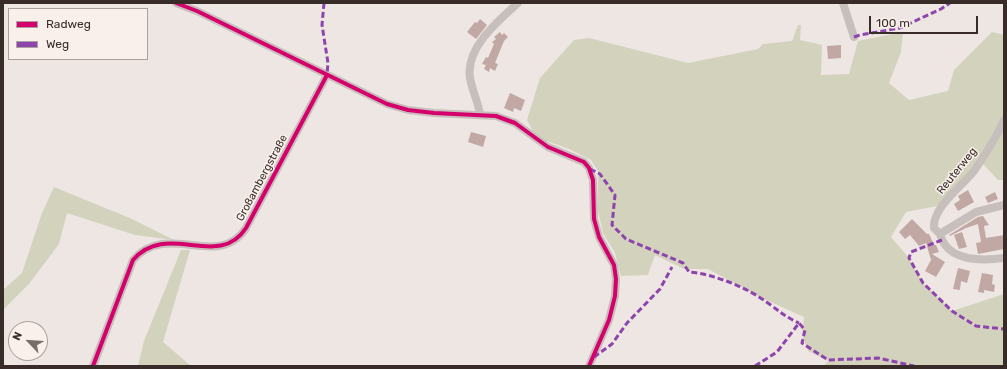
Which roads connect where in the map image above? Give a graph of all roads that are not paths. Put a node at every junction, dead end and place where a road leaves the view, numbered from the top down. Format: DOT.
graph roads {
  1 [pos="176,3"];
  2 [pos="518,3"];
  3 [pos="843,3"];
  4 [pos="854,37"];
  5 [pos="327,75"];
  6 [pos="480,114"];
  7 [pos="1004,120"];
  8 [pos="1004,205"];
  9 [pos="940,234"];
  10 [pos="1004,258"];
  11 [pos="93,366"];
  12 [pos="589,366"];
  1 -- 5 [label="street"];
  2 -- 6 [label="street"];
  3 -- 4 [label="street"];
  5 -- 6 [label="street"];
  5 -- 11 [label="street, Großambergstraße"];
  6 -- 12 [label="street"];
  7 -- 9 [label="street, Reuterweg"];
  8 -- 9 [label="street"];
  9 -- 10 [label="street"];
}
